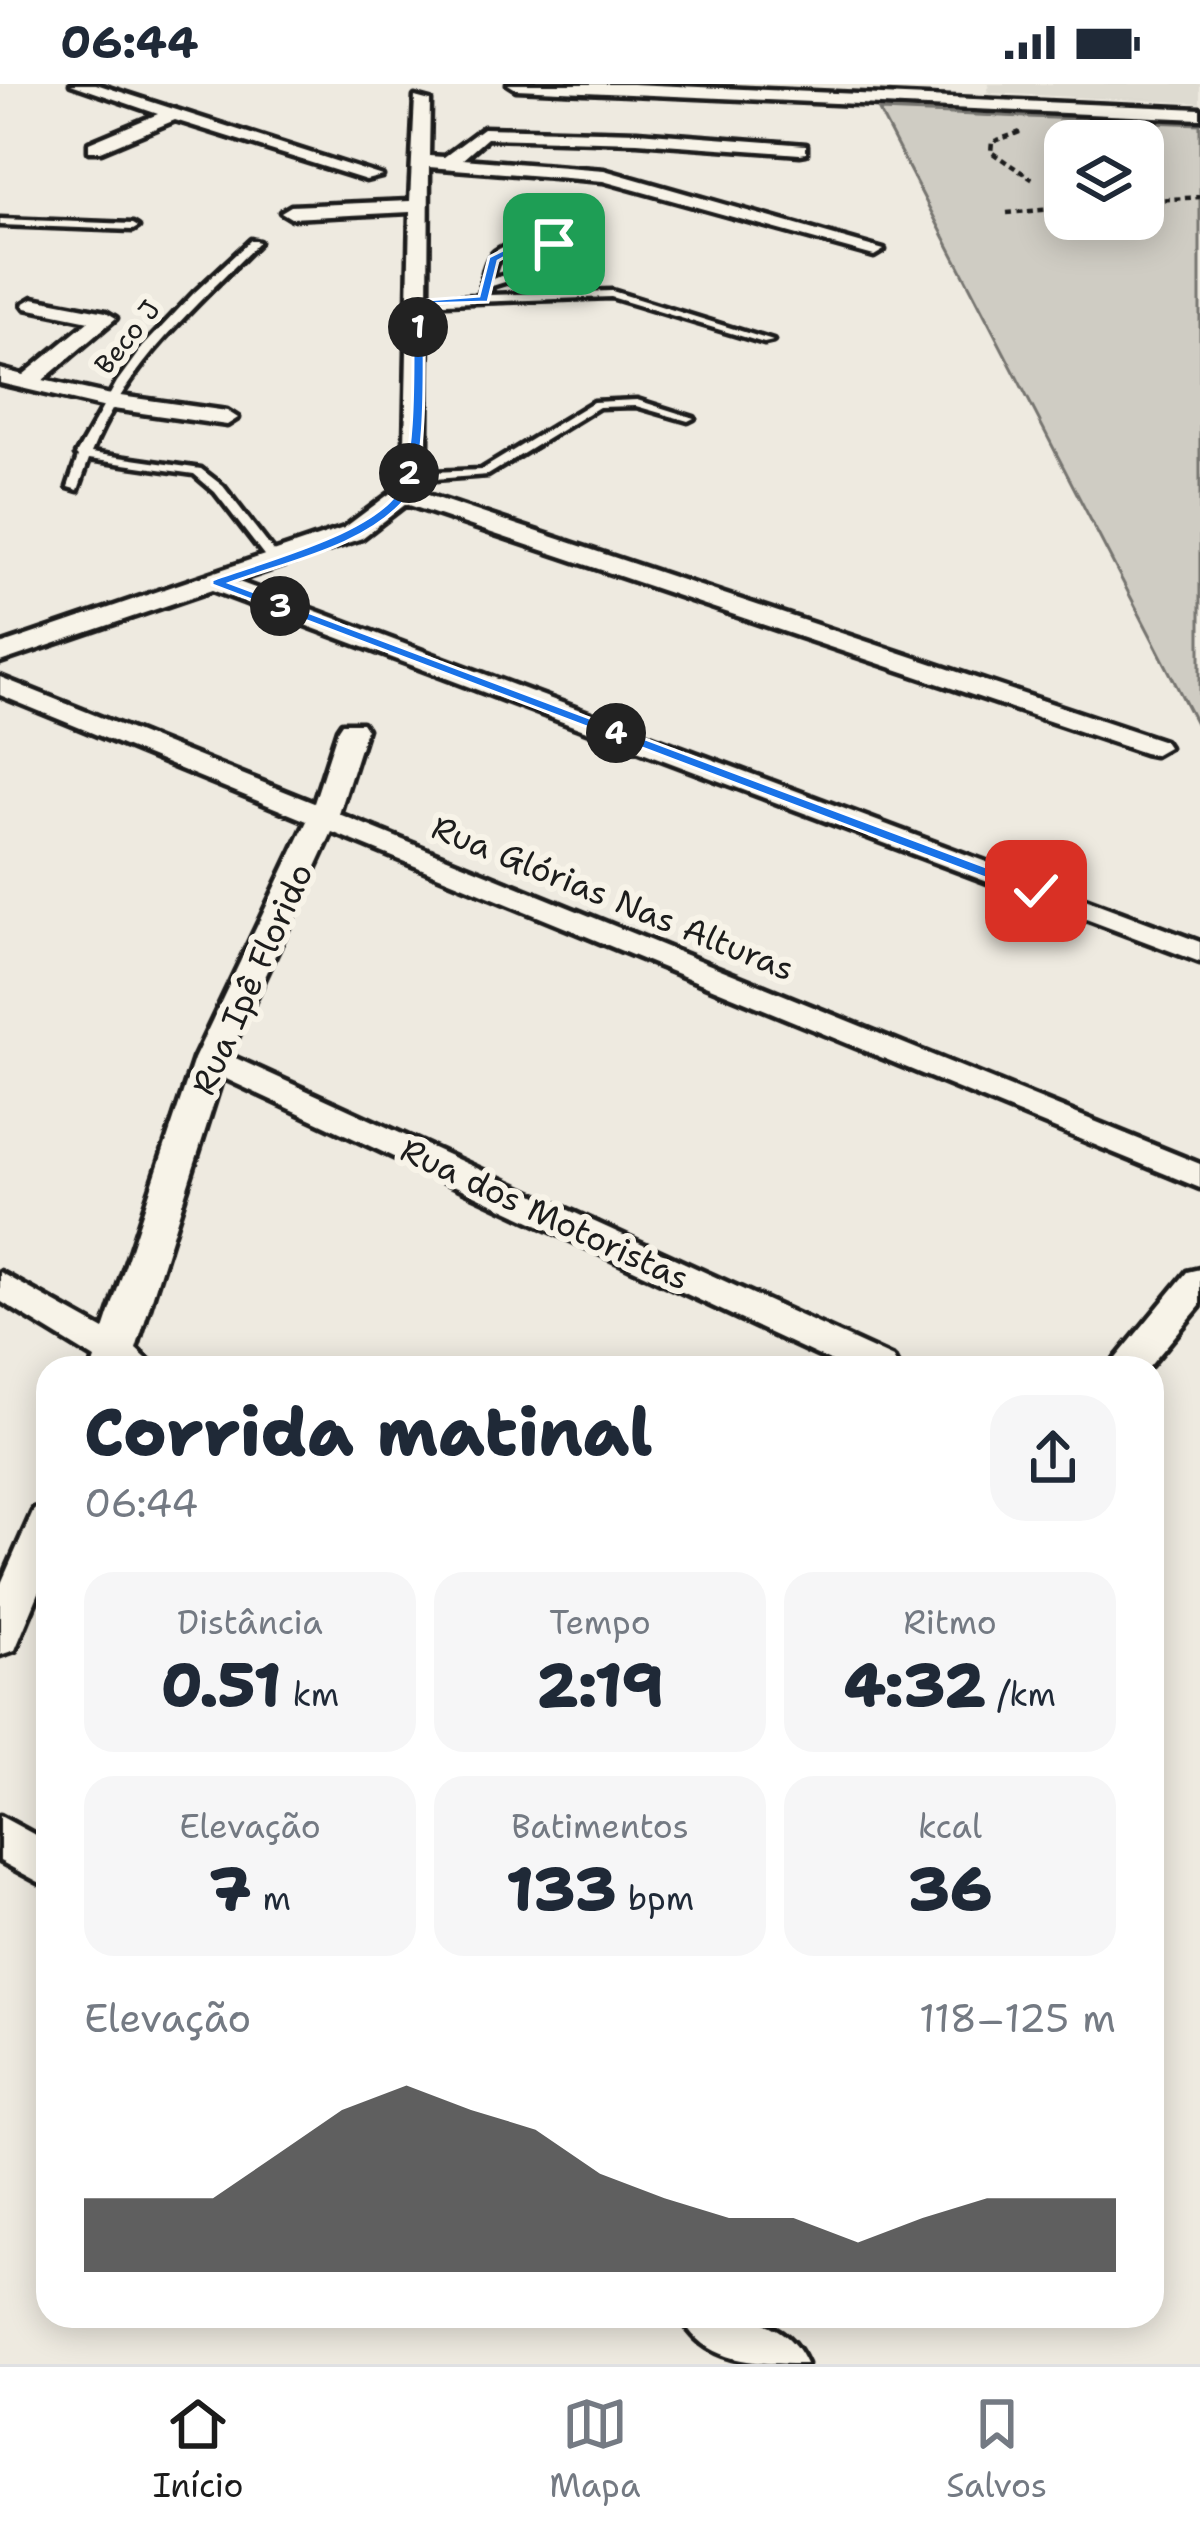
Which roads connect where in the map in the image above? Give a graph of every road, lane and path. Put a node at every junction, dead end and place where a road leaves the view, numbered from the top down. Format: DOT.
graph roads {
  1 [pos="79,84"];
  2 [pos="516,84"];
  3 [pos="421,95"];
  4 [pos="1200,114"];
  5 [pos="172,116"];
  6 [pos="1018,132"];
  7 [pos="95,147"];
  8 [pos="800,149"];
  9 [pos="420,161"];
  10 [pos="448,163"];
  11 [pos="373,176"];
  12 [pos="1032,178"];
  13 [pos="1200,197"];
  14 [pos="1164,200"];
  15 [pos="420,206"];
  16 [pos="1044,210"];
  17 [pos="291,212"];
  18 [pos="1007,213"];
  19 [pos="0,222"];
  20 [pos="133,227"];
  21 [pos="254,242"];
  22 [pos="874,250"];
  23 [pos="490,283"];
  24 [pos="484,300"];
  25 [pos="418,301"];
  26 [pos="33,304"];
  27 [pos="768,341"];
  28 [pos="0,376"];
  29 [pos="26,383"];
  30 [pos="106,401"];
  31 [pos="227,418"];
  32 [pos="688,418"];
  33 [pos="82,455"];
  34 [pos="406,486"];
  35 [pos="74,487"];
  36 [pos="274,560"];
  37 [pos="217,583"];
  38 [pos="0,654"];
  39 [pos="0,685"];
  40 [pos="352,729"];
  41 [pos="1154,747"];
  42 [pos="323,819"];
  43 [pos="1200,953"];
  44 [pos="211,1059"];
  45 [pos="1200,1177"];
  46 [pos="1200,1281"];
  47 [pos="0,1284"];
  48 [pos="110,1356"];
  49 [pos="124,1356"];
  50 [pos="853,1356"];
  51 [pos="1137,1356"];
  52 [pos="36,1549"];
  53 [pos="0,1637"];
  54 [pos="0,1836"];
  55 [pos="36,1860"];
  56 [pos="726,2328"];
  57 [pos="778,2364"];
  1 -- 5 [label="street"];
  2 -- 4 [label="street"];
  3 -- 9 [label="street"];
  5 -- 7 [label="street"];
  5 -- 11 [label="street"];
  6 -- 12 [label="path"];
  8 -- 10 [label="street"];
  9 -- 10 [label="street"];
  9 -- 15 [label="street"];
  10 -- 22 [label="street"];
  13 -- 14 [label="path"];
  15 -- 17 [label="street"];
  15 -- 25 [label="street"];
  16 -- 18 [label="path"];
  19 -- 20 [label="lane"];
  21 -- 30 [label="lane, Beco J"];
  23 -- 23 [label="lane"];
  23 -- 24 [label="lane"];
  24 -- 25 [label="lane"];
  24 -- 27 [label="lane"];
  25 -- 34 [label="street"];
  26 -- 29 [label="street"];
  28 -- 29 [label="street"];
  29 -- 30 [label="street"];
  30 -- 31 [label="street"];
  30 -- 33 [label="lane, Beco J"];
  32 -- 34 [label="lane"];
  33 -- 35 [label="lane, Beco J"];
  33 -- 36 [label="lane"];
  34 -- 36 [label="street"];
  34 -- 41 [label="street"];
  36 -- 37 [label="street"];
  37 -- 38 [label="street"];
  37 -- 43 [label="street"];
  39 -- 42 [label="street, Rua Glórias Nas Alturas"];
  40 -- 42 [label="street, Rua Ipê Florido"];
  42 -- 44 [label="street, Rua Ipê Florido"];
  42 -- 45 [label="street, Rua Glórias Nas Alturas"];
  44 -- 49 [label="street, Rua Ipê Florido"];
  44 -- 50 [label="street, Rua dos Motoristas"];
  46 -- 51 [label="street"];
  47 -- 48 [label="street"];
  52 -- 53 [label="street"];
  54 -- 55 [label="street"];
  56 -- 57 [label="street"];
}
